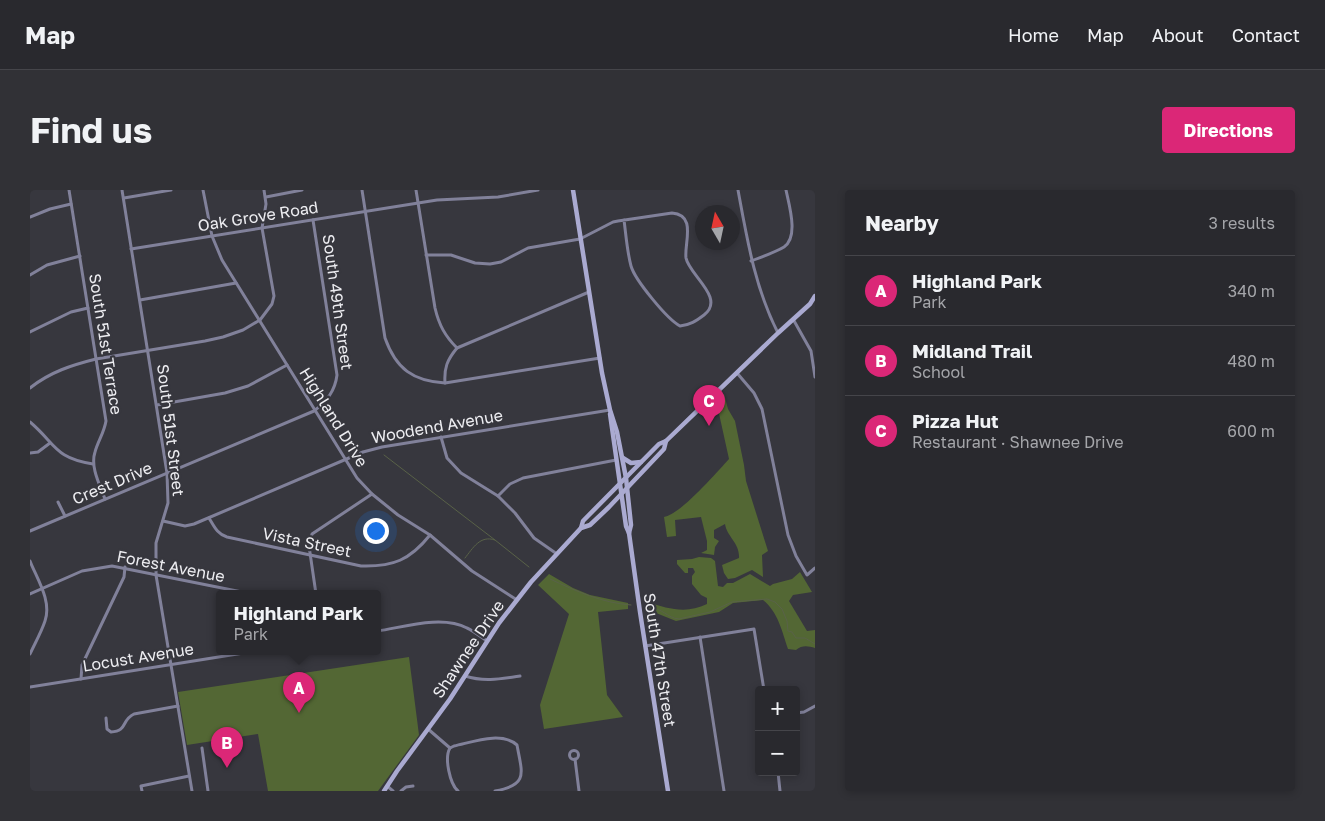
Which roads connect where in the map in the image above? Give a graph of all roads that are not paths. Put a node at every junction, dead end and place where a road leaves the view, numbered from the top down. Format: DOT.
graph roads {
  1 [pos="69,190"];
  2 [pos="122,190"];
  3 [pos="171,190"];
  4 [pos="203,190"];
  5 [pos="264,190"];
  6 [pos="302,190"];
  7 [pos="362,190"];
  8 [pos="416,190"];
  9 [pos="538,190"];
  10 [pos="572,190"];
  11 [pos="738,190"];
  12 [pos="786,190"];
  13 [pos="266,197"];
  14 [pos="124,198"];
  15 [pos="418,203"];
  16 [pos="71,204"];
  17 [pos="365,211"];
  18 [pos="30,217"];
  19 [pos="313,220"];
  20 [pos="624,220"];
  21 [pos="262,228"];
  22 [pos="212,236"];
  23 [pos="580,239"];
  24 [pos="131,249"];
  25 [pos="426,255"];
  26 [pos="80,256"];
  27 [pos="751,261"];
  28 [pos="30,274"];
  29 [pos="236,283"];
  30 [pos="589,292"];
  31 [pos="815,296"];
  32 [pos="140,300"];
  33 [pos="813,304"];
  34 [pos="88,308"];
  35 [pos="793,319"];
  36 [pos="260,320"];
  37 [pos="30,332"];
  38 [pos="778,333"];
  39 [pos="457,348"];
  40 [pos="148,350"];
  41 [pos="600,358"];
  42 [pos="96,359"];
  43 [pos="286,365"];
  44 [pos="736,372"];
  45 [pos="815,377"];
  46 [pos="445,383"];
  47 [pos="30,388"];
  48 [pos="157,405"];
  49 [pos="610,410"];
  50 [pos="314,411"];
  51 [pos="30,422"];
  52 [pos="441,437"];
  53 [pos="666,441"];
  54 [pos="50,443"];
  55 [pos="30,453"];
  56 [pos="623,457"];
  57 [pos="345,460"];
  58 [pos="616,460"];
  59 [pos="642,462"];
  60 [pos="93,464"];
  61 [pos="167,473"];
  62 [pos="626,478"];
  63 [pos="620,484"];
  64 [pos="628,488"];
  65 [pos="372,494"];
  66 [pos="621,495"];
  67 [pos="498,496"];
  68 [pos="105,499"];
  69 [pos="58,502"];
  70 [pos="609,507"];
  71 [pos="624,512"];
  72 [pos="65,516"];
  73 [pos="209,518"];
  74 [pos="163,521"];
  75 [pos="581,528"];
  76 [pos="30,531"];
  77 [pos="629,533"];
  78 [pos="430,535"];
  79 [pos="557,554"];
  80 [pos="310,555"];
  81 [pos="30,561"];
  82 [pos="126,567"];
  83 [pos="815,568"];
  84 [pos="156,575"];
  85 [pos="42,589"];
  86 [pos="232,590"];
  87 [pos="315,590"];
  88 [pos="30,594"];
  89 [pos="517,600"];
  90 [pos="381,631"];
  91 [pos="700,637"];
  92 [pos="487,641"];
  93 [pos="645,646"];
  94 [pos="30,654"];
  95 [pos="230,655"];
  96 [pos="171,664"];
  97 [pos="465,676"];
  98 [pos="520,676"];
  99 [pos="81,679"];
  100 [pos="763,686"];
  101 [pos="30,687"];
  102 [pos="178,706"];
  103 [pos="815,706"];
  104 [pos="800,713"];
  105 [pos="106,718"];
  106 [pos="428,729"];
  107 [pos="202,748"];
  108 [pos="450,748"];
  109 [pos="575,759"];
  110 [pos="189,776"];
  111 [pos="778,776"];
  112 [pos="413,786"];
  113 [pos="385,789"];
  114 [pos="142,791"];
  115 [pos="192,791"];
  116 [pos="208,791"];
  117 [pos="393,791"];
  118 [pos="401,791"];
  119 [pos="458,791"];
  120 [pos="495,791"];
  121 [pos="580,791"];
  122 [pos="668,791"];
  123 [pos="724,791"];
  124 [pos="780,791"];
  1 -- 16 [label="street, South 51st Terrace"];
  2 -- 14 [label="street, South 51st Street"];
  3 -- 14 [label="street"];
  4 -- 22 [label="street, Highland Drive"];
  5 -- 13 [label="street"];
  6 -- 13 [label="street"];
  7 -- 17 [label="street"];
  8 -- 15 [label="street"];
  9 -- 15 [label="street, Oak Grove Road"];
  10 -- 23 [label="main road, South 47th Street"];
  11 -- 27 [label="street"];
  12 -- 27 [label="street"];
  13 -- 21 [label="street"];
  14 -- 24 [label="street, South 51st Street"];
  15 -- 17 [label="street, Oak Grove Road"];
  15 -- 25 [label="street"];
  16 -- 18 [label="street"];
  16 -- 26 [label="street, South 51st Terrace"];
  17 -- 19 [label="street, Oak Grove Road"];
  17 -- 46 [label="street"];
  19 -- 21 [label="street, Oak Grove Road"];
  19 -- 50 [label="street, South 49th Street"];
  20 -- 20 [label="street"];
  20 -- 23 [label="street"];
  21 -- 22 [label="street, Oak Grove Road"];
  21 -- 36 [label="street"];
  22 -- 24 [label="street, Oak Grove Road"];
  22 -- 29 [label="street, Highland Drive"];
  23 -- 25 [label="street"];
  23 -- 30 [label="main road, South 47th Street"];
  24 -- 32 [label="street, South 51st Street"];
  25 -- 39 [label="street"];
  26 -- 28 [label="street"];
  26 -- 34 [label="street, South 51st Terrace"];
  27 -- 38 [label="street"];
  29 -- 32 [label="street"];
  29 -- 36 [label="street, Highland Drive"];
  30 -- 39 [label="street"];
  30 -- 41 [label="main road, South 47th Street"];
  31 -- 33 [label="main road, Shawnee Drive"];
  32 -- 40 [label="street, South 51st Street"];
  33 -- 35 [label="main road, Shawnee Drive"];
  34 -- 37 [label="street"];
  34 -- 42 [label="street, South 51st Terrace"];
  35 -- 38 [label="main road, Shawnee Drive"];
  35 -- 45 [label="street"];
  36 -- 40 [label="street"];
  36 -- 43 [label="street, Highland Drive"];
  38 -- 44 [label="main road, Shawnee Drive"];
  39 -- 46 [label="street"];
  40 -- 42 [label="street"];
  40 -- 48 [label="street, South 51st Street"];
  41 -- 46 [label="street"];
  41 -- 49 [label="main road, South 47th Street"];
  42 -- 47 [label="street"];
  42 -- 60 [label="street, South 51st Terrace"];
  43 -- 48 [label="street"];
  43 -- 50 [label="street, Highland Drive"];
  44 -- 53 [label="main road, Shawnee Drive"];
  44 -- 83 [label="street"];
  48 -- 61 [label="street, South 51st Street"];
  49 -- 52 [label="street, Woodend Avenue"];
  49 -- 56 [label="main road, South 47th Street"];
  49 -- 58 [label="main road, South 47th Street"];
  50 -- 57 [label="street, Highland Drive"];
  50 -- 61 [label="street, Crest Drive"];
  51 -- 54 [label="street"];
  52 -- 57 [label="street, Woodend Avenue"];
  52 -- 67 [label="street"];
  53 -- 59 [label="main road, Shawnee Drive"];
  53 -- 64 [label="main road, Shawnee Drive"];
  54 -- 55 [label="street"];
  54 -- 60 [label="street"];
  56 -- 59 [label="main road"];
  56 -- 62 [label="main road, South 47th Street"];
  57 -- 65 [label="street, Highland Drive"];
  57 -- 73 [label="street, Woodend Avenue"];
  58 -- 63 [label="main road, South 47th Street"];
  58 -- 67 [label="street"];
  59 -- 62 [label="main road, Shawnee Drive"];
  60 -- 68 [label="street"];
  61 -- 68 [label="street, Crest Drive"];
  61 -- 74 [label="street, South 51st Street"];
  62 -- 63 [label="main road, Shawnee Drive"];
  62 -- 64 [label="main road, South 47th Street"];
  63 -- 66 [label="main road, South 47th Street"];
  63 -- 75 [label="main road, Shawnee Drive"];
  64 -- 66 [label="main road, Shawnee Drive"];
  64 -- 77 [label="main road, South 47th Street"];
  65 -- 78 [label="street, Highland Drive"];
  65 -- 80 [label="street"];
  66 -- 70 [label="main road, Shawnee Drive"];
  66 -- 71 [label="main road, South 47th Street"];
  67 -- 79 [label="street"];
  68 -- 72 [label="street, Crest Drive"];
  69 -- 72 [label="street"];
  70 -- 71 [label="main road"];
  70 -- 75 [label="main road, Shawnee Drive"];
  71 -- 77 [label="main road, South 47th Street"];
  72 -- 76 [label="street, Crest Drive"];
  73 -- 74 [label="street, Woodend Avenue"];
  73 -- 80 [label="street, Vista Street"];
  74 -- 84 [label="street, South 51st Street"];
  75 -- 79 [label="main road, Shawnee Drive"];
  77 -- 93 [label="main road, South 47th Street"];
  78 -- 80 [label="street, Vista Street"];
  78 -- 89 [label="street, Highland Drive"];
  79 -- 89 [label="main road, Shawnee Drive"];
  80 -- 87 [label="street"];
  81 -- 85 [label="street"];
  82 -- 84 [label="street, Forest Avenue"];
  82 -- 85 [label="street, Forest Avenue"];
  82 -- 99 [label="street"];
  84 -- 86 [label="street, Forest Avenue"];
  84 -- 96 [label="street, South 51st Street"];
  85 -- 88 [label="street, Forest Avenue"];
  85 -- 94 [label="street"];
  89 -- 92 [label="main road, Shawnee Drive"];
  90 -- 92 [label="street"];
  91 -- 93 [label="street"];
  91 -- 100 [label="street"];
  91 -- 123 [label="street"];
  92 -- 97 [label="main road, Shawnee Drive"];
  93 -- 122 [label="main road, South 47th Street"];
  95 -- 96 [label="street, Locust Avenue"];
  96 -- 99 [label="street, Locust Avenue"];
  96 -- 102 [label="street, South 51st Street"];
  97 -- 98 [label="street"];
  97 -- 106 [label="main road, Shawnee Drive"];
  99 -- 101 [label="street, Locust Avenue"];
  102 -- 105 [label="street"];
  102 -- 110 [label="street, South 51st Street"];
  103 -- 104 [label="street"];
  106 -- 108 [label="street"];
  106 -- 113 [label="main road, Shawnee Drive"];
  107 -- 116 [label="street"];
  108 -- 119 [label="street"];
  108 -- 120 [label="street"];
  109 -- 121 [label="street"];
  110 -- 114 [label="street"];
  110 -- 115 [label="street, South 51st Street"];
  111 -- 124 [label="street"];
  112 -- 118 [label="street"];
  113 -- 117 [label="street"];
}
